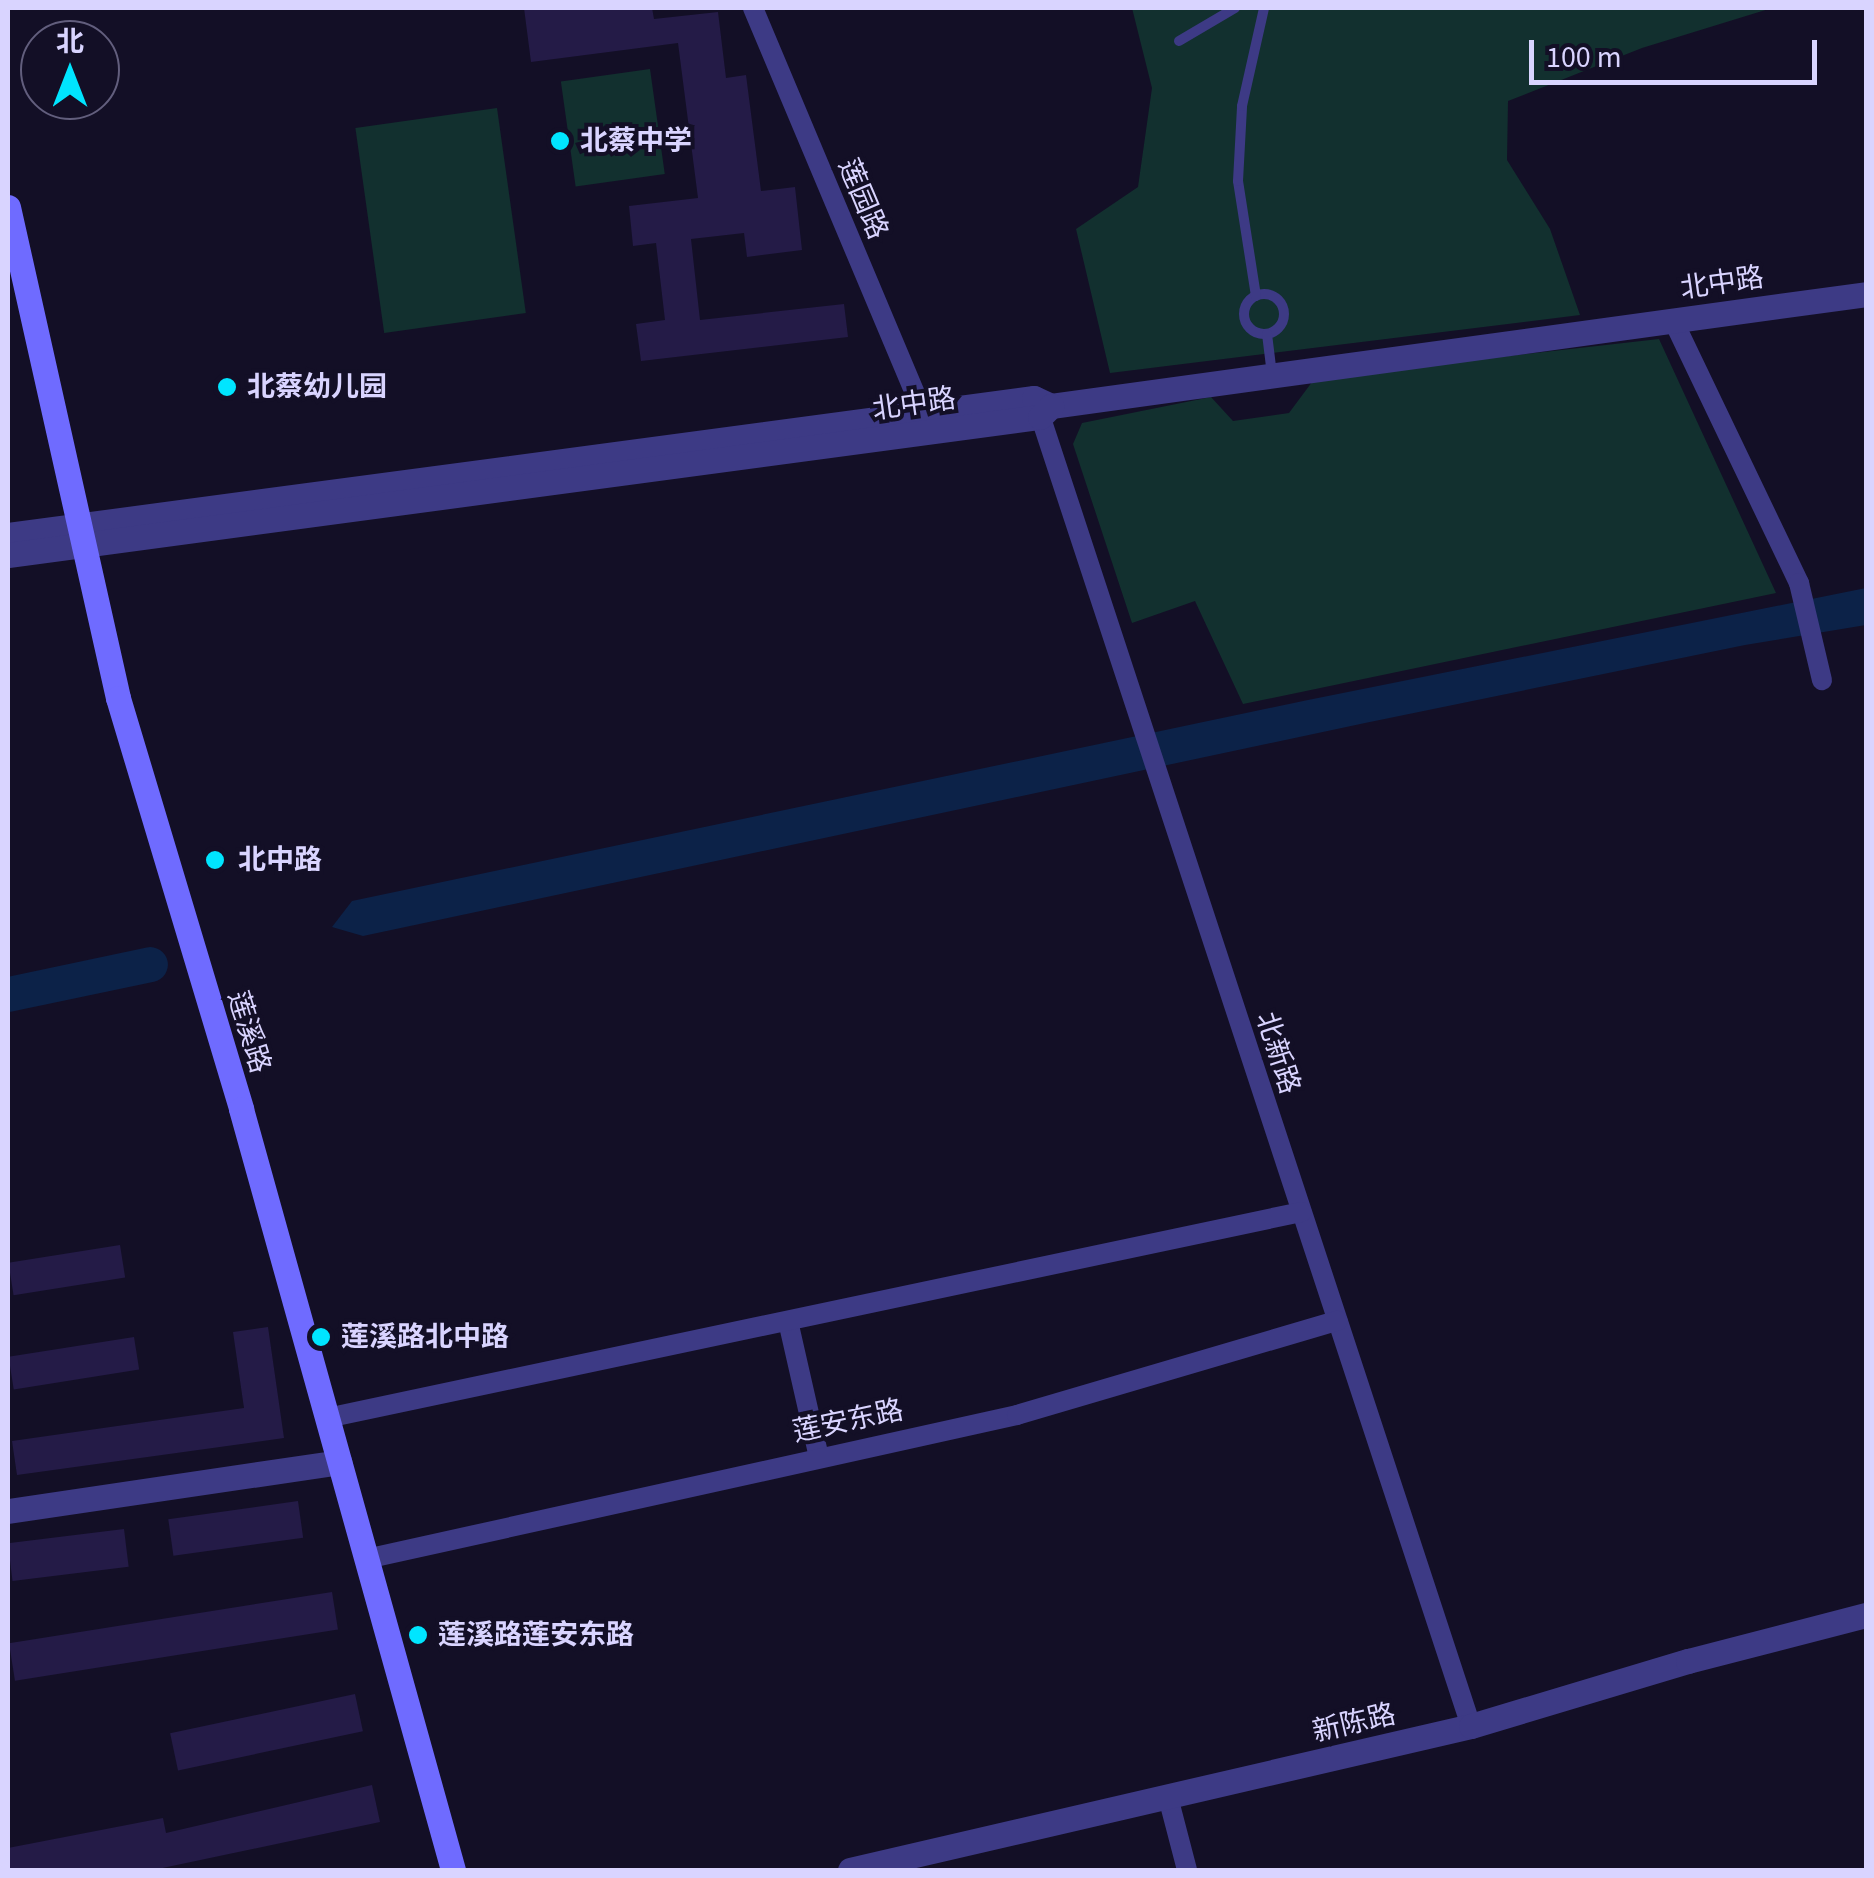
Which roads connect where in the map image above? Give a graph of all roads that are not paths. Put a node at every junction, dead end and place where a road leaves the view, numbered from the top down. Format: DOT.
graph roads {
  1 [pos="753,8"];
  2 [pos="1235,8"];
  3 [pos="1264,8"];
  4 [pos="1179,41"];
  5 [pos="8,207"];
  6 [pos="1866,294"];
  7 [pos="1256,296"];
  8 [pos="1674,320"];
  9 [pos="1267,334"];
  10 [pos="1272,375"];
  11 [pos="1042,407"];
  12 [pos="923,413"];
  13 [pos="8,535"];
  14 [pos="80,536"];
  15 [pos="8,555"];
  16 [pos="1822,680"];
  17 [pos="1301,1212"];
  18 [pos="1337,1320"];
  19 [pos="788,1321"];
  20 [pos="327,1418"];
  21 [pos="819,1458"];
  22 [pos="339,1462"];
  23 [pos="8,1511"];
  24 [pos="366,1559"];
  25 [pos="1866,1615"];
  26 [pos="1471,1726"];
  27 [pos="1168,1797"];
  28 [pos="453,1870"];
  29 [pos="850,1870"];
  30 [pos="1187,1870"];
  1 -- 12 [label="street, 莲园路"];
  2 -- 4 [label="lane"];
  3 -- 7 [label="lane"];
  5 -- 14 [label="main road, 莲溪路"];
  6 -- 8 [label="street, 北中路"];
  7 -- 9 [label="lane"];
  7 -- 9 [label="lane"];
  8 -- 10 [label="street, 北中路"];
  8 -- 16 [label="street"];
  9 -- 10 [label="lane"];
  10 -- 11 [label="street, 北中路"];
  11 -- 12 [label="street, 北中路"];
  11 -- 14 [label="street, 北中路"];
  11 -- 17 [label="street, 北新路"];
  12 -- 14 [label="street, 北中路"];
  13 -- 14 [label="street, 北中路"];
  14 -- 15 [label="street, 北中路"];
  14 -- 20 [label="main road, 莲溪路"];
  17 -- 18 [label="street, 北新路"];
  17 -- 19 [label="street"];
  18 -- 21 [label="street, 莲安东路"];
  18 -- 26 [label="street, 北新路"];
  19 -- 20 [label="street"];
  19 -- 21 [label="street"];
  20 -- 22 [label="main road, 莲溪路"];
  21 -- 24 [label="street, 莲安东路"];
  22 -- 23 [label="street"];
  22 -- 24 [label="main road, 莲溪路"];
  24 -- 28 [label="main road, 莲溪路"];
  25 -- 26 [label="street, 新陈路"];
  26 -- 27 [label="street, 新陈路"];
  27 -- 29 [label="street, 新陈路"];
  27 -- 30 [label="street"];
}
